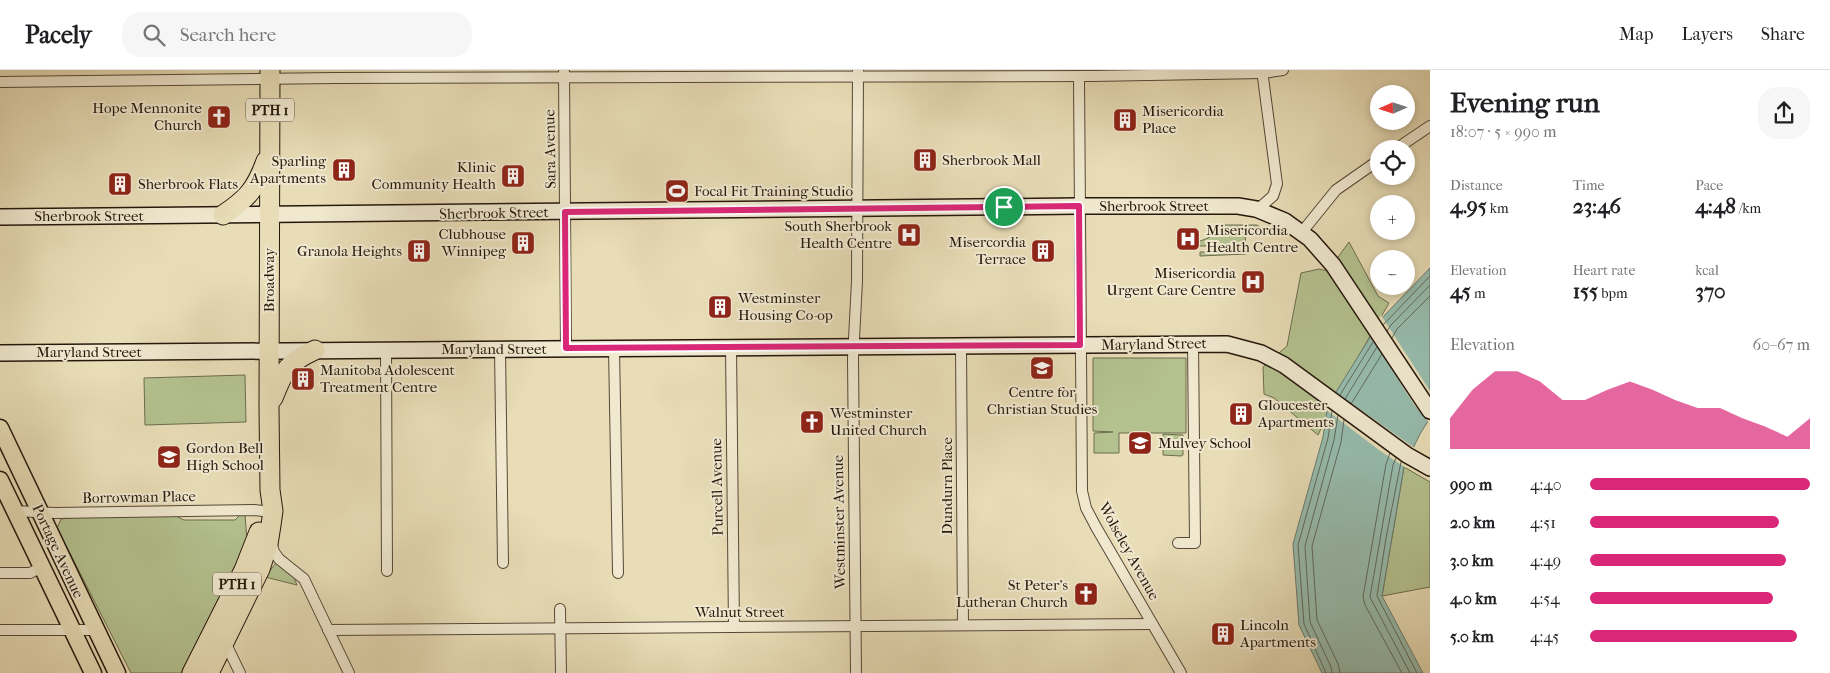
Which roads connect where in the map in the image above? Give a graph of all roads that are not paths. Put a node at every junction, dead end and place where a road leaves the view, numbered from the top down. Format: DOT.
graph roads {
  1 [pos="1282,70"];
  2 [pos="1262,71"];
  3 [pos="564,73"];
  4 [pos="858,73"];
  5 [pos="270,74"];
  6 [pos="1079,76"];
  7 [pos="0,82"];
  8 [pos="1430,126"];
  9 [pos="1409,140"];
  10 [pos="270,151"];
  11 [pos="1370,166"];
  12 [pos="1079,206"];
  13 [pos="857,209"];
  14 [pos="1258,209"];
  15 [pos="565,212"];
  16 [pos="223,215"];
  17 [pos="269,215"];
  18 [pos="0,216"];
  19 [pos="1302,232"];
  20 [pos="1193,343"];
  21 [pos="1080,345"];
  22 [pos="854,346"];
  23 [pos="960,346"];
  24 [pos="731,347"];
  25 [pos="566,348"];
  26 [pos="614,348"];
  27 [pos="500,349"];
  28 [pos="314,350"];
  29 [pos="386,350"];
  30 [pos="270,351"];
  31 [pos="0,352"];
  32 [pos="269,408"];
  33 [pos="1430,411"];
  34 [pos="0,428"];
  35 [pos="1430,468"];
  36 [pos="0,480"];
  37 [pos="270,490"];
  38 [pos="15,511"];
  39 [pos="263,512"];
  40 [pos="40,513"];
  41 [pos="270,535"];
  42 [pos="1178,543"];
  43 [pos="503,563"];
  44 [pos="42,568"];
  45 [pos="387,571"];
  46 [pos="0,573"];
  47 [pos="618,573"];
  48 [pos="560,609"];
  49 [pos="1152,624"];
  50 [pos="963,625"];
  51 [pos="856,626"];
  52 [pos="734,627"];
  53 [pos="561,628"];
  54 [pos="0,630"];
  55 [pos="72,630"];
  56 [pos="96,630"];
  57 [pos="328,630"];
  58 [pos="225,642"];
  59 [pos="93,673"];
  60 [pos="117,673"];
  61 [pos="192,673"];
  62 [pos="209,673"];
  63 [pos="240,673"];
  64 [pos="348,673"];
  65 [pos="561,673"];
  66 [pos="856,673"];
  67 [pos="1181,673"];
  1 -- 2 [label="street"];
  2 -- 6 [label="street"];
  2 -- 14 [label="street"];
  3 -- 4 [label="street"];
  3 -- 5 [label="street"];
  3 -- 15 [label="street, Sara Avenue"];
  4 -- 6 [label="street"];
  4 -- 13 [label="street, Westminster Avenue"];
  5 -- 7 [label="street"];
  5 -- 10 [label="highway, Broadway / PTH 1"];
  6 -- 12 [label="street, Wolseley Avenue"];
  8 -- 9 [label="street"];
  10 -- 16 [label="highway"];
  10 -- 17 [label="highway, Broadway / PTH 1"];
  11 -- 19 [label="street"];
  12 -- 13 [label="main road, Sherbrook Street"];
  12 -- 14 [label="main road, Sherbrook Street"];
  12 -- 21 [label="street, Wolseley Avenue"];
  13 -- 15 [label="main road, Sherbrook Street"];
  13 -- 22 [label="street, Westminster Avenue"];
  14 -- 19 [label="main road, Sherbrook Street"];
  15 -- 17 [label="main road, Sherbrook Street"];
  15 -- 25 [label="street, Sara Avenue"];
  16 -- 17 [label="main road, Sherbrook Street"];
  16 -- 18 [label="main road, Sherbrook Street"];
  17 -- 30 [label="highway, Broadway / PTH 1"];
  19 -- 33 [label="main road, Sherbrook Street"];
  20 -- 21 [label="main road, Maryland Street"];
  20 -- 35 [label="main road, Maryland Street"];
  20 -- 42 [label="street"];
  21 -- 23 [label="main road, Maryland Street"];
  21 -- 49 [label="street, Wolseley Avenue"];
  22 -- 23 [label="main road, Maryland Street"];
  22 -- 24 [label="main road, Maryland Street"];
  22 -- 51 [label="street, Westminster Avenue"];
  23 -- 50 [label="street, Dundurn Place"];
  24 -- 26 [label="main road, Maryland Street"];
  24 -- 52 [label="street, Purcell Avenue"];
  25 -- 26 [label="main road, Maryland Street"];
  25 -- 27 [label="main road, Maryland Street"];
  26 -- 47 [label="street"];
  27 -- 29 [label="main road, Maryland Street"];
  27 -- 43 [label="street"];
  28 -- 29 [label="main road, Maryland Street"];
  28 -- 30 [label="main road, Maryland Street"];
  28 -- 32 [label="highway"];
  29 -- 45 [label="street"];
  30 -- 31 [label="main road, Maryland Street"];
  30 -- 32 [label="highway, Broadway / PTH 1"];
  32 -- 37 [label="highway, Broadway / PTH 1"];
  34 -- 40 [label="main road, Portage Avenue"];
  36 -- 38 [label="main road, Portage Avenue"];
  37 -- 39 [label="highway, Broadway / PTH 1"];
  37 -- 41 [label="highway, Broadway / PTH 1"];
  38 -- 40 [label="street, Borrowman Place"];
  38 -- 44 [label="main road, Portage Avenue"];
  39 -- 40 [label="street, Borrowman Place"];
  39 -- 61 [label="highway, Broadway / PTH 1"];
  40 -- 56 [label="main road, Portage Avenue"];
  41 -- 57 [label="street"];
  41 -- 58 [label="highway, Broadway / PTH 1"];
  44 -- 46 [label="street"];
  44 -- 55 [label="main road, Portage Avenue"];
  48 -- 53 [label="street"];
  49 -- 50 [label="street, Walnut Street"];
  49 -- 67 [label="street, Wolseley Avenue"];
  50 -- 51 [label="street, Walnut Street"];
  51 -- 52 [label="street, Walnut Street"];
  51 -- 66 [label="street, Westminster Avenue"];
  52 -- 53 [label="street, Walnut Street"];
  53 -- 57 [label="street, Walnut Street"];
  53 -- 65 [label="street"];
  54 -- 55 [label="street"];
  55 -- 56 [label="street"];
  55 -- 59 [label="main road, Portage Avenue"];
  56 -- 60 [label="main road, Portage Avenue"];
  57 -- 64 [label="street"];
  58 -- 62 [label="highway, Broadway / PTH 1"];
  58 -- 63 [label="street"];
}
